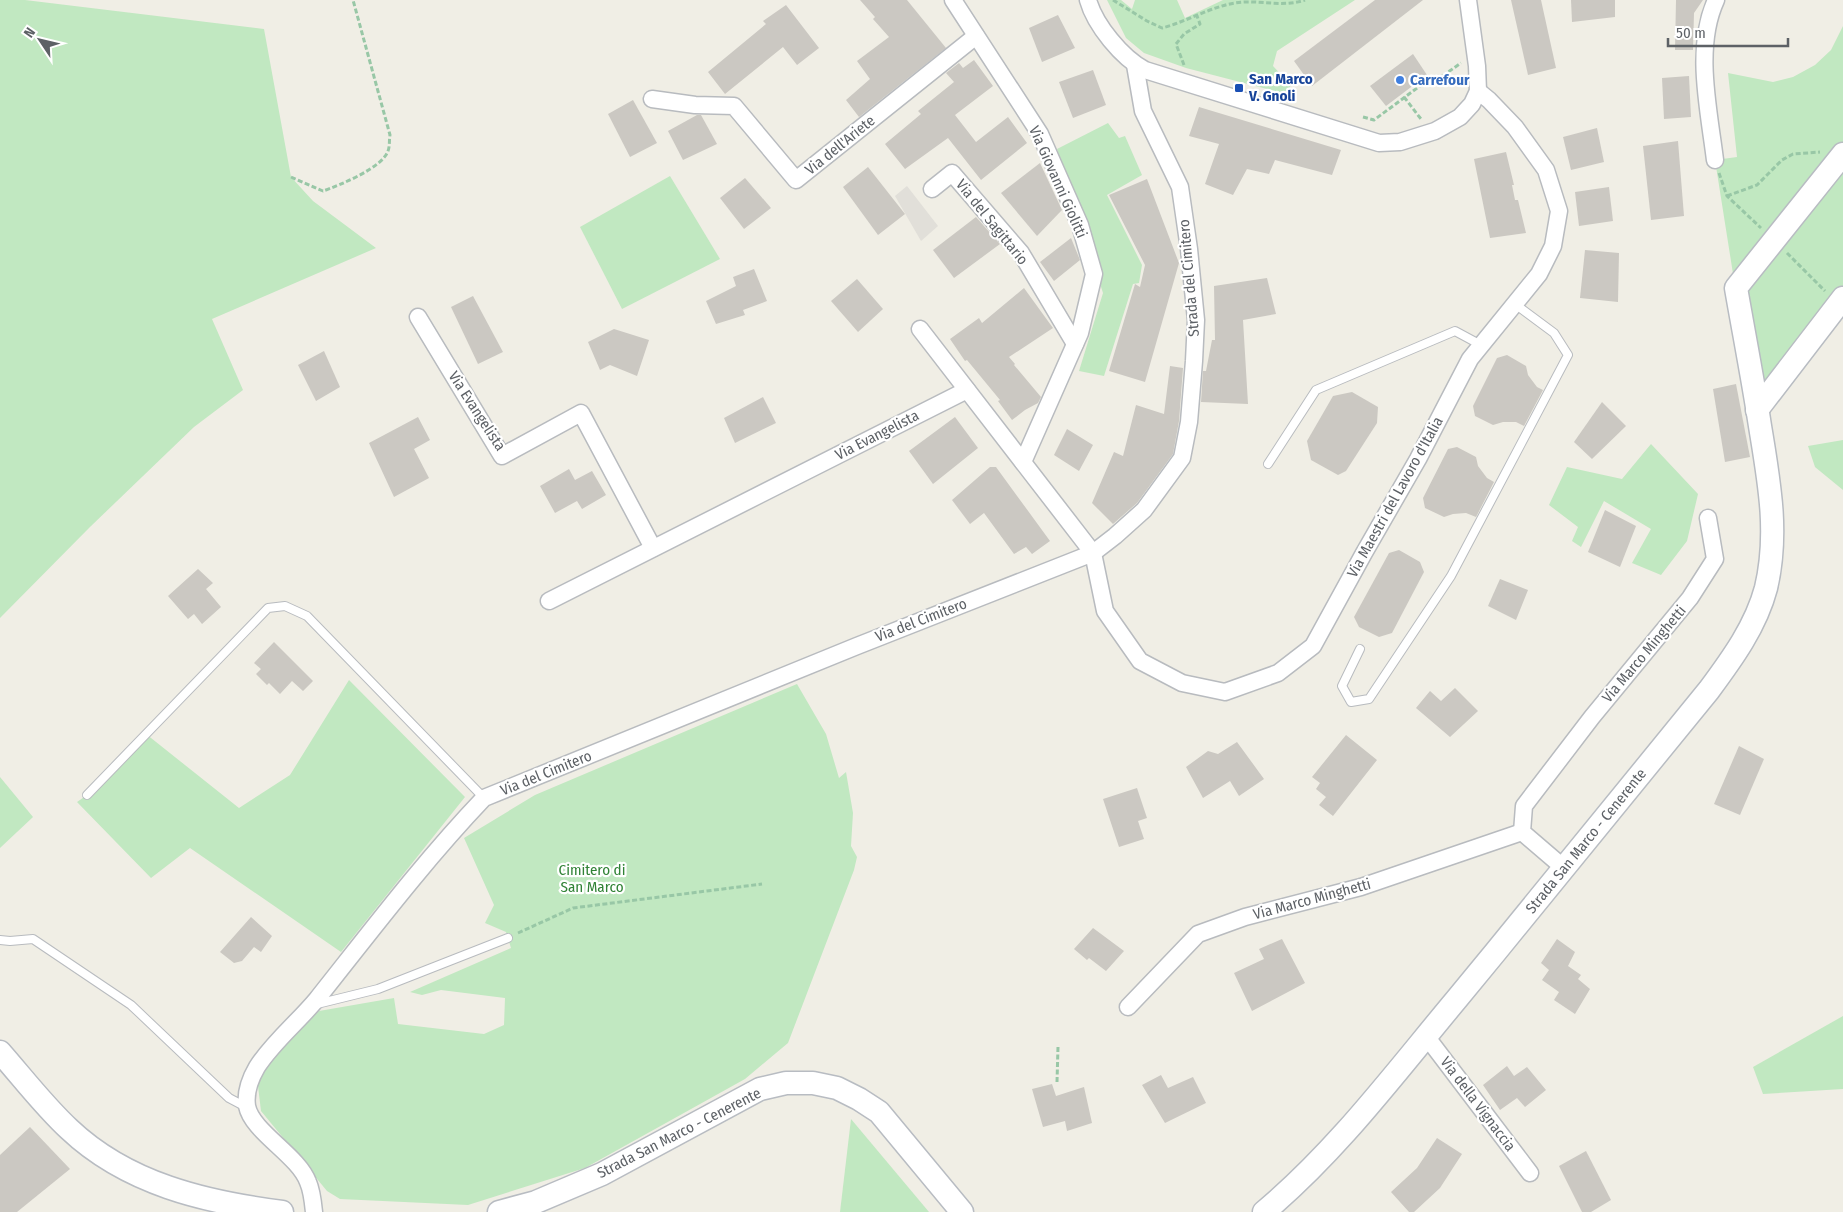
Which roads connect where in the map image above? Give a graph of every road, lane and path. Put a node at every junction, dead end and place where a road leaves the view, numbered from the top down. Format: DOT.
graph roads {
  1 [pos="353,0"];
  2 [pos="953,0"];
  3 [pos="1088,0"];
  4 [pos="1113,0"];
  5 [pos="1305,0"];
  6 [pos="1468,0"];
  7 [pos="1716,0"];
  8 [pos="1197,16"];
  9 [pos="976,36"];
  10 [pos="1464,61"];
  11 [pos="1135,65"];
  12 [pos="1186,68"];
  13 [pos="1478,91"];
  14 [pos="1404,97"];
  15 [pos="652,100"];
  16 [pos="1363,116"];
  17 [pos="1422,120"];
  18 [pos="1834,152"];
  19 [pos="1715,160"];
  20 [pos="291,177"];
  21 [pos="932,189"];
  22 [pos="1726,196"];
  23 [pos="1843,298"];
  24 [pos="1515,304"];
  25 [pos="418,316"];
  26 [pos="920,328"];
  27 [pos="1075,344"];
  28 [pos="1481,345"];
  29 [pos="967,390"];
  30 [pos="1758,410"];
  31 [pos="1023,462"];
  32 [pos="1268,464"];
  33 [pos="1708,518"];
  34 [pos="653,548"];
  35 [pos="1093,553"];
  36 [pos="549,601"];
  37 [pos="1360,649"];
  38 [pos="87,795"];
  39 [pos="484,798"];
  40 [pos="1522,832"];
  41 [pos="1564,868"];
  42 [pos="762,884"];
  43 [pos="508,938"];
  44 [pos="0,940"];
  45 [pos="312,1006"];
  46 [pos="1128,1007"];
  47 [pos="1426,1036"];
  48 [pos="1058,1047"];
  49 [pos="0,1052"];
  50 [pos="1057,1082"];
  51 [pos="248,1108"];
  52 [pos="1530,1173"];
  53 [pos="243,1210"];
  54 [pos="282,1212"];
  55 [pos="314,1212"];
  56 [pos="499,1212"];
  57 [pos="962,1212"];
  58 [pos="1264,1212"];
  1 -- 20 [label="path"];
  2 -- 9 [label="street, Via Giovanni Giolitti"];
  3 -- 11 [label="street"];
  4 -- 8 [label="path"];
  5 -- 8 [label="path"];
  6 -- 13 [label="street"];
  7 -- 19 [label="street"];
  8 -- 12 [label="path"];
  9 -- 15 [label="street, Via dell'Ariete"];
  9 -- 27 [label="street, Via Giovanni Giolitti"];
  10 -- 14 [label="path"];
  11 -- 13 [label="street"];
  11 -- 35 [label="street, Strada del Cimitero"];
  13 -- 24 [label="street, Via Maestri del Lavoro d'Italia"];
  14 -- 16 [label="path"];
  14 -- 17 [label="path"];
  18 -- 22 [label="path"];
  18 -- 30 [label="main road, Strada San Marco - Cenerente"];
  21 -- 27 [label="street, Via del Sagittario"];
  23 -- 30 [label="main road"];
  24 -- 28 [label="street, Via Maestri del Lavoro d'Italia"];
  24 -- 37 [label="lane"];
  25 -- 34 [label="street, Via Evangelista"];
  26 -- 29 [label="street"];
  27 -- 31 [label="street, Via Giovanni Giolitti"];
  28 -- 32 [label="lane"];
  28 -- 35 [label="street, Via Maestri del Lavoro d'Italia"];
  29 -- 31 [label="street"];
  29 -- 34 [label="street, Via Evangelista"];
  30 -- 41 [label="main road, Strada San Marco - Cenerente"];
  31 -- 35 [label="street"];
  33 -- 40 [label="street, Via Marco Minghetti"];
  34 -- 36 [label="street, Via Evangelista"];
  35 -- 39 [label="street, Via del Cimitero"];
  38 -- 39 [label="lane"];
  39 -- 45 [label="street, Via del Cimitero"];
  40 -- 41 [label="street"];
  40 -- 46 [label="street, Via Marco Minghetti"];
  41 -- 47 [label="main road, Strada San Marco - Cenerente"];
  42 -- 43 [label="path"];
  43 -- 45 [label="lane"];
  44 -- 51 [label="lane"];
  45 -- 51 [label="street, Via del Cimitero"];
  47 -- 52 [label="street, Via della Vignaccia"];
  47 -- 58 [label="main road, Strada San Marco - Cenerente"];
  48 -- 50 [label="path"];
  49 -- 53 [label="main road"];
  51 -- 55 [label="street"];
  53 -- 54 [label="main road"];
  56 -- 57 [label="main road, Strada San Marco - Cenerente"];
}
